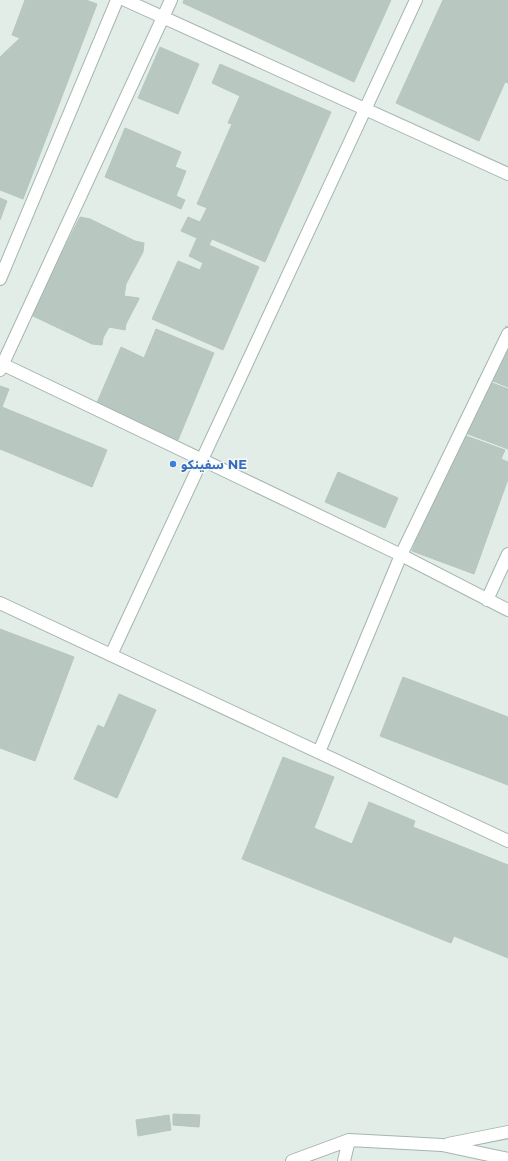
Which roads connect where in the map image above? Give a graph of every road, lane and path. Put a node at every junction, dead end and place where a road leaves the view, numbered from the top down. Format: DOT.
graph roads {
  1 [pos="117,0"];
  2 [pos="125,0"];
  3 [pos="171,0"];
  4 [pos="416,0"];
  5 [pos="162,18"];
  6 [pos="364,110"];
  7 [pos="508,174"];
  8 [pos="0,279"];
  9 [pos="508,334"];
  10 [pos="1,366"];
  11 [pos="201,459"];
  12 [pos="508,554"];
  13 [pos="401,555"];
  14 [pos="487,600"];
  15 [pos="0,603"];
  16 [pos="508,610"];
  17 [pos="111,655"];
  18 [pos="319,752"];
  19 [pos="508,841"];
  20 [pos="508,1132"];
  21 [pos="349,1140"];
  22 [pos="442,1145"];
  23 [pos="508,1159"];
  24 [pos="292,1161"];
  25 [pos="344,1161"];
  1 -- 8 [label="street"];
  2 -- 5 [label="street"];
  3 -- 5 [label="street"];
  4 -- 6 [label="street"];
  5 -- 6 [label="street"];
  5 -- 10 [label="street"];
  6 -- 7 [label="street"];
  6 -- 11 [label="street"];
  9 -- 13 [label="street"];
  10 -- 11 [label="street"];
  11 -- 13 [label="street"];
  11 -- 17 [label="street"];
  12 -- 14 [label="street"];
  13 -- 14 [label="street"];
  13 -- 18 [label="street"];
  14 -- 16 [label="street"];
  15 -- 17 [label="street"];
  17 -- 18 [label="street"];
  18 -- 19 [label="street"];
  20 -- 22 [label="street"];
  21 -- 22 [label="street"];
  21 -- 24 [label="street"];
  21 -- 25 [label="street"];
  22 -- 23 [label="street"];
}
